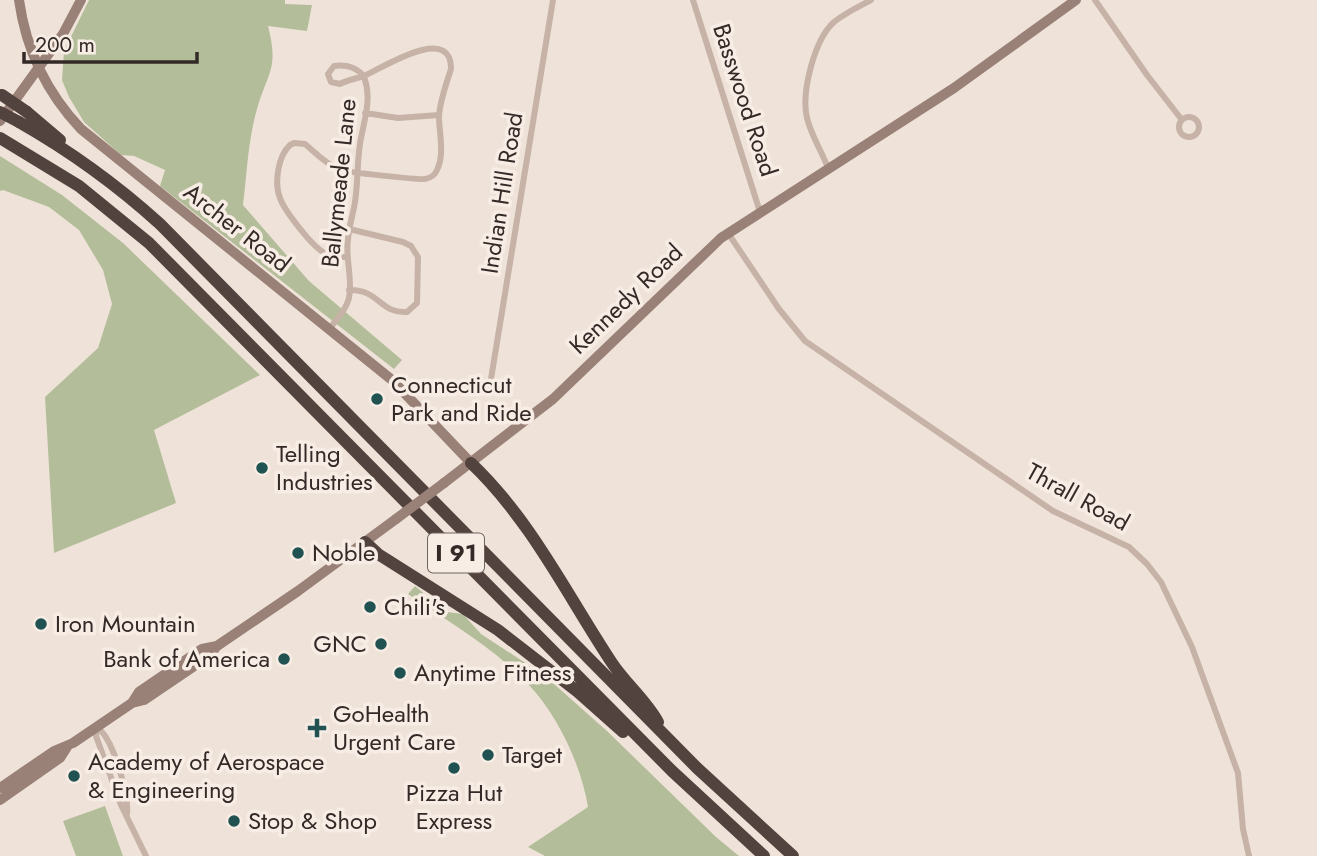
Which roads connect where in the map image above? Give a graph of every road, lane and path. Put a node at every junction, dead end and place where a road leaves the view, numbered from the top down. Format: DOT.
graph roads {
  1 [pos="19,0"];
  2 [pos="81,0"];
  3 [pos="553,0"];
  4 [pos="693,0"];
  5 [pos="871,0"];
  6 [pos="1076,0"];
  7 [pos="1095,0"];
  8 [pos="38,68"];
  9 [pos="364,76"];
  10 [pos="1,93"];
  11 [pos="0,112"];
  12 [pos="365,113"];
  13 [pos="439,115"];
  14 [pos="23,117"];
  15 [pos="1182,120"];
  16 [pos="0,121"];
  17 [pos="3,139"];
  18 [pos="828,168"];
  19 [pos="357,173"];
  20 [pos="760,212"];
  21 [pos="349,229"];
  22 [pos="728,233"];
  23 [pos="347,257"];
  24 [pos="349,290"];
  25 [pos="329,329"];
  26 [pos="487,392"];
  27 [pos="471,463"];
  28 [pos="365,542"];
  29 [pos="96,727"];
  30 [pos="664,735"];
  31 [pos="67,747"];
  32 [pos="650,748"];
  33 [pos="0,788"];
  34 [pos="0,800"];
  35 [pos="146,856"];
  36 [pos="764,856"];
  37 [pos="793,856"];
  38 [pos="1250,856"];
  1 -- 8 [label="street, Archer Road"];
  2 -- 8 [label="street"];
  3 -- 26 [label="street, Indian Hill Road"];
  4 -- 20 [label="street, Basswood Road"];
  5 -- 18 [label="street"];
  6 -- 18 [label="street, Kennedy Road"];
  7 -- 15 [label="street"];
  8 -- 16 [label="street"];
  8 -- 25 [label="street, Archer Road"];
  9 -- 9 [label="street, Ballymeade Lane"];
  9 -- 12 [label="street, Ballymeade Lane"];
  9 -- 13 [label="street"];
  10 -- 14 [label="highway, bridge"];
  11 -- 14 [label="highway, bridge"];
  12 -- 13 [label="street"];
  12 -- 19 [label="street, Ballymeade Lane"];
  13 -- 19 [label="street"];
  14 -- 30 [label="highway, I 91"];
  17 -- 32 [label="highway, I 91"];
  18 -- 20 [label="street, Kennedy Road"];
  19 -- 21 [label="street, Ballymeade Lane"];
  19 -- 23 [label="street"];
  20 -- 22 [label="street, Kennedy Road"];
  21 -- 23 [label="street, Ballymeade Lane"];
  21 -- 24 [label="street"];
  22 -- 27 [label="street, Kennedy Road"];
  22 -- 38 [label="street, Thrall Road"];
  23 -- 24 [label="street, Ballymeade Lane"];
  24 -- 25 [label="street, Ballymeade Lane"];
  25 -- 27 [label="street, Archer Road"];
  27 -- 28 [label="street, Kennedy Road, bridge"];
  27 -- 30 [label="highway"];
  28 -- 29 [label="street, Kennedy Road"];
  28 -- 32 [label="highway"];
  29 -- 31 [label="street, Kennedy Road"];
  29 -- 35 [label="street"];
  30 -- 37 [label="highway, I 91"];
  31 -- 33 [label="street, Kennedy Road"];
  31 -- 34 [label="street, Kennedy Road"];
  32 -- 36 [label="highway, I 91"];
}
